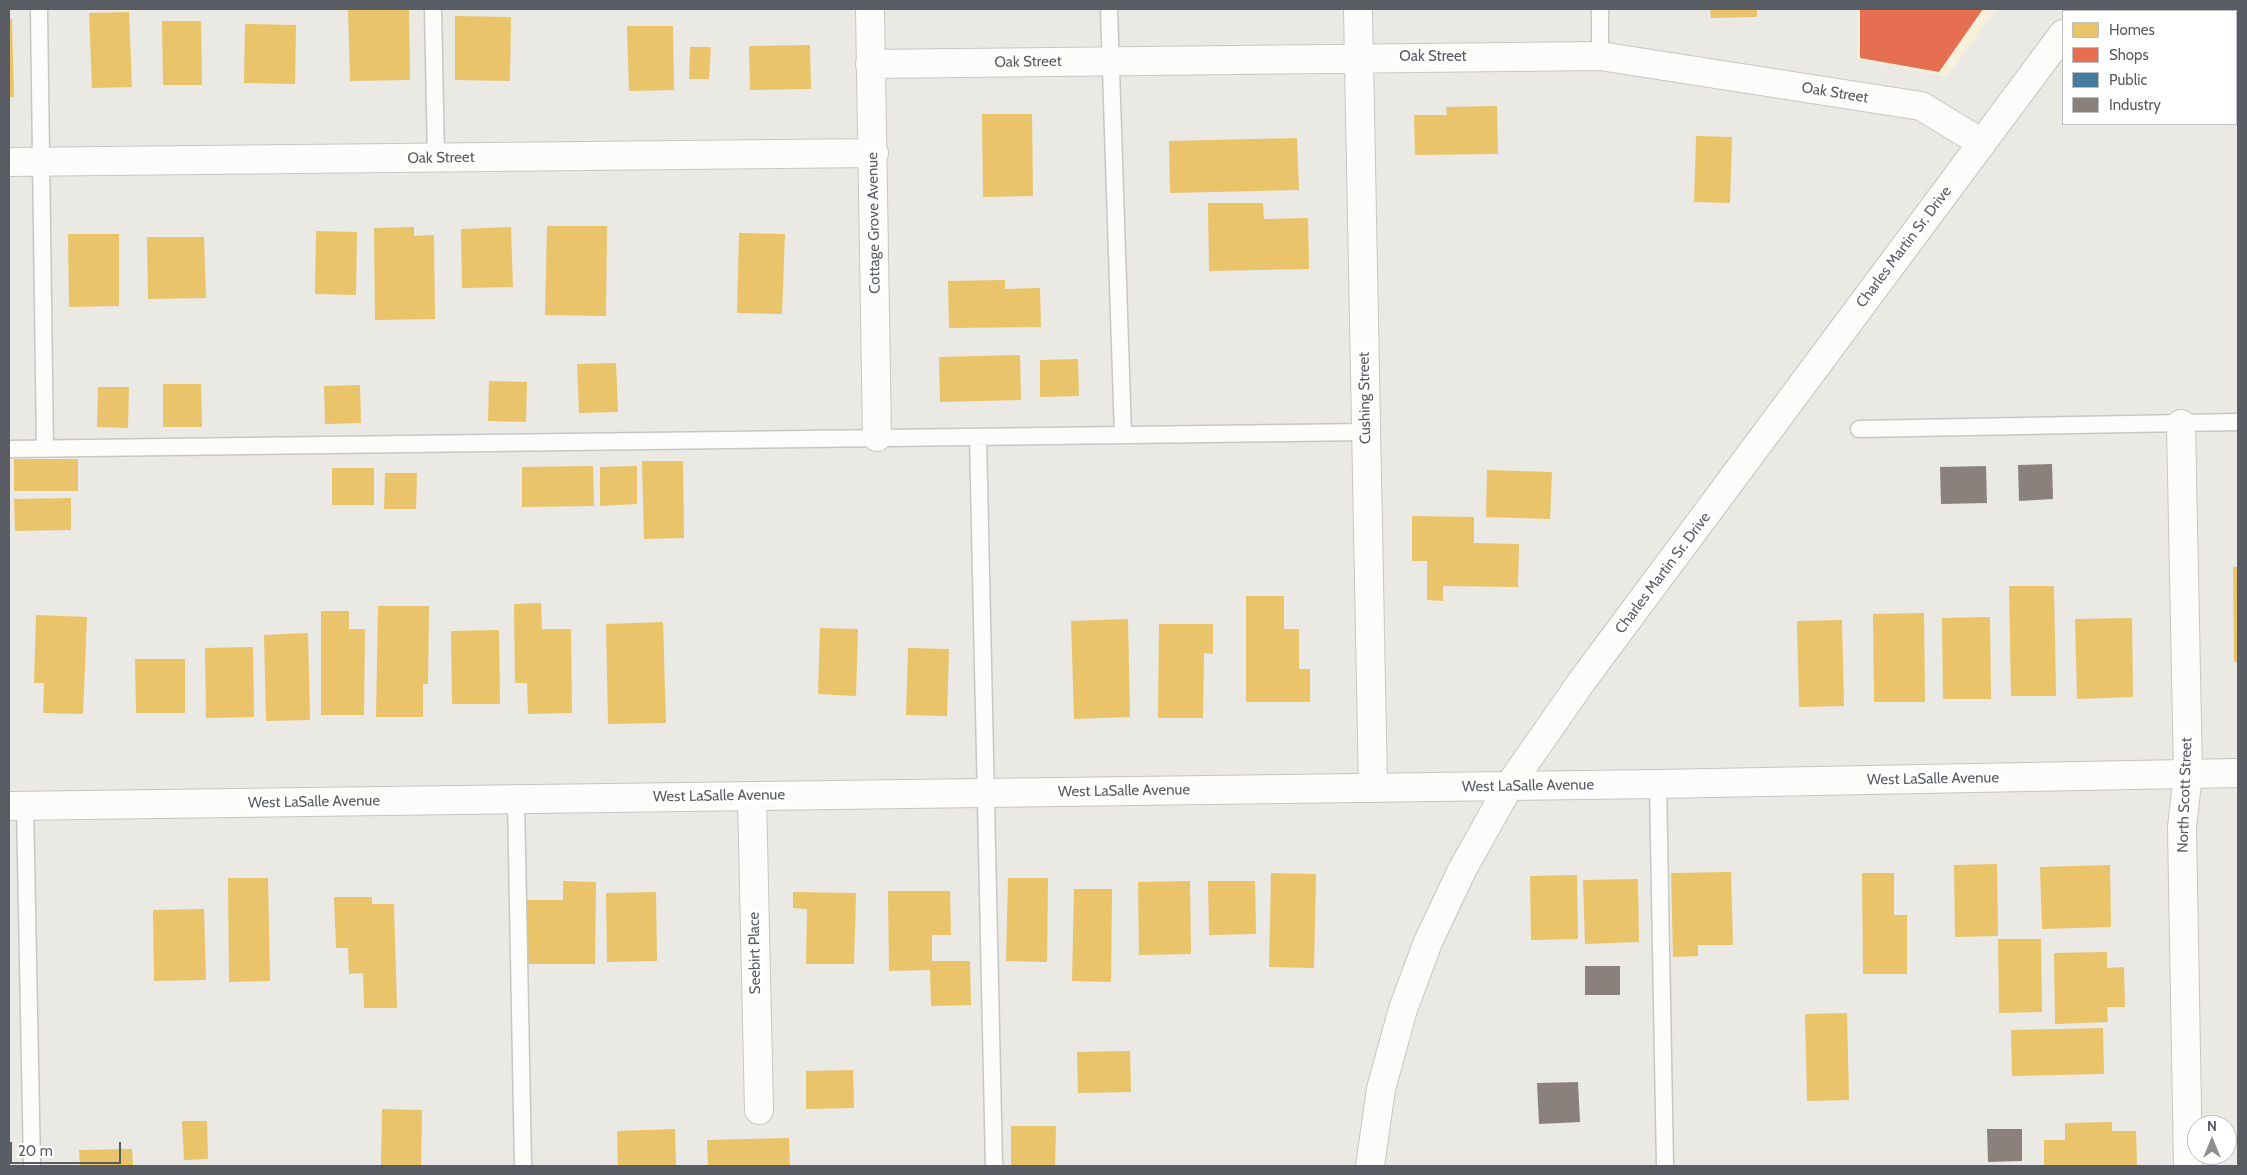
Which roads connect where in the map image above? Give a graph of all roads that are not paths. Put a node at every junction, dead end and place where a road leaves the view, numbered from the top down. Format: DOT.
graph roads {
  1 [pos="39,9"];
  2 [pos="433,9"];
  3 [pos="870,9"];
  4 [pos="1109,9"];
  5 [pos="1358,9"];
  6 [pos="1600,9"];
  7 [pos="2062,35"];
  8 [pos="1600,56"];
  9 [pos="1359,58"];
  10 [pos="1110,61"];
  11 [pos="870,64"];
  12 [pos="1982,142"];
  13 [pos="874,153"];
  14 [pos="436,158"];
  15 [pos="9,162"];
  16 [pos="40,162"];
  17 [pos="2238,422"];
  18 [pos="2181,424"];
  19 [pos="1859,429"];
  20 [pos="1366,432"];
  21 [pos="1123,435"];
  22 [pos="877,437"];
  23 [pos="978,437"];
  24 [pos="9,449"];
  25 [pos="45,449"];
  26 [pos="2238,773"];
  27 [pos="2188,774"];
  28 [pos="1658,784"];
  29 [pos="1509,786"];
  30 [pos="1373,788"];
  31 [pos="986,793"];
  32 [pos="752,796"];
  33 [pos="516,799"];
  34 [pos="17,806"];
  35 [pos="759,1110"];
  36 [pos="32,1166"];
  37 [pos="523,1166"];
  38 [pos="994,1166"];
  39 [pos="1370,1166"];
  40 [pos="1665,1166"];
  41 [pos="2188,1166"];
  1 -- 16 [label="lane"];
  2 -- 14 [label="lane"];
  3 -- 11 [label="street, Cottage Grove Avenue"];
  4 -- 10 [label="lane"];
  5 -- 9 [label="street, Cushing Street"];
  6 -- 8 [label="lane"];
  7 -- 12 [label="street, Charles Martin Sr. Drive"];
  8 -- 9 [label="street, Oak Street"];
  8 -- 12 [label="street, Oak Street"];
  9 -- 10 [label="street, Oak Street"];
  9 -- 20 [label="street, Cushing Street"];
  10 -- 11 [label="street, Oak Street"];
  10 -- 21 [label="lane"];
  11 -- 13 [label="street, Cottage Grove Avenue"];
  12 -- 29 [label="street, Charles Martin Sr. Drive"];
  13 -- 14 [label="street, Oak Street"];
  13 -- 22 [label="street, Cottage Grove Avenue"];
  14 -- 16 [label="street, Oak Street"];
  15 -- 16 [label="street, Oak Street"];
  16 -- 25 [label="lane"];
  17 -- 18 [label="lane"];
  18 -- 19 [label="lane"];
  18 -- 27 [label="street, North Scott Street"];
  20 -- 21 [label="lane"];
  20 -- 30 [label="street, Cushing Street"];
  21 -- 23 [label="lane"];
  22 -- 23 [label="lane"];
  22 -- 25 [label="lane"];
  23 -- 31 [label="lane"];
  24 -- 25 [label="lane"];
  26 -- 27 [label="street, West LaSalle Avenue"];
  27 -- 28 [label="street, West LaSalle Avenue"];
  27 -- 41 [label="street, North Scott Street"];
  28 -- 29 [label="street, West LaSalle Avenue"];
  28 -- 40 [label="lane"];
  29 -- 30 [label="street, West LaSalle Avenue"];
  29 -- 39 [label="street, Charles Martin Sr. Drive"];
  30 -- 31 [label="street, West LaSalle Avenue"];
  31 -- 32 [label="street, West LaSalle Avenue"];
  31 -- 38 [label="lane"];
  32 -- 33 [label="street, West LaSalle Avenue"];
  32 -- 35 [label="street, Seebirt Place"];
  33 -- 34 [label="street, West LaSalle Avenue"];
  33 -- 37 [label="lane"];
  34 -- 36 [label="lane"];
}
